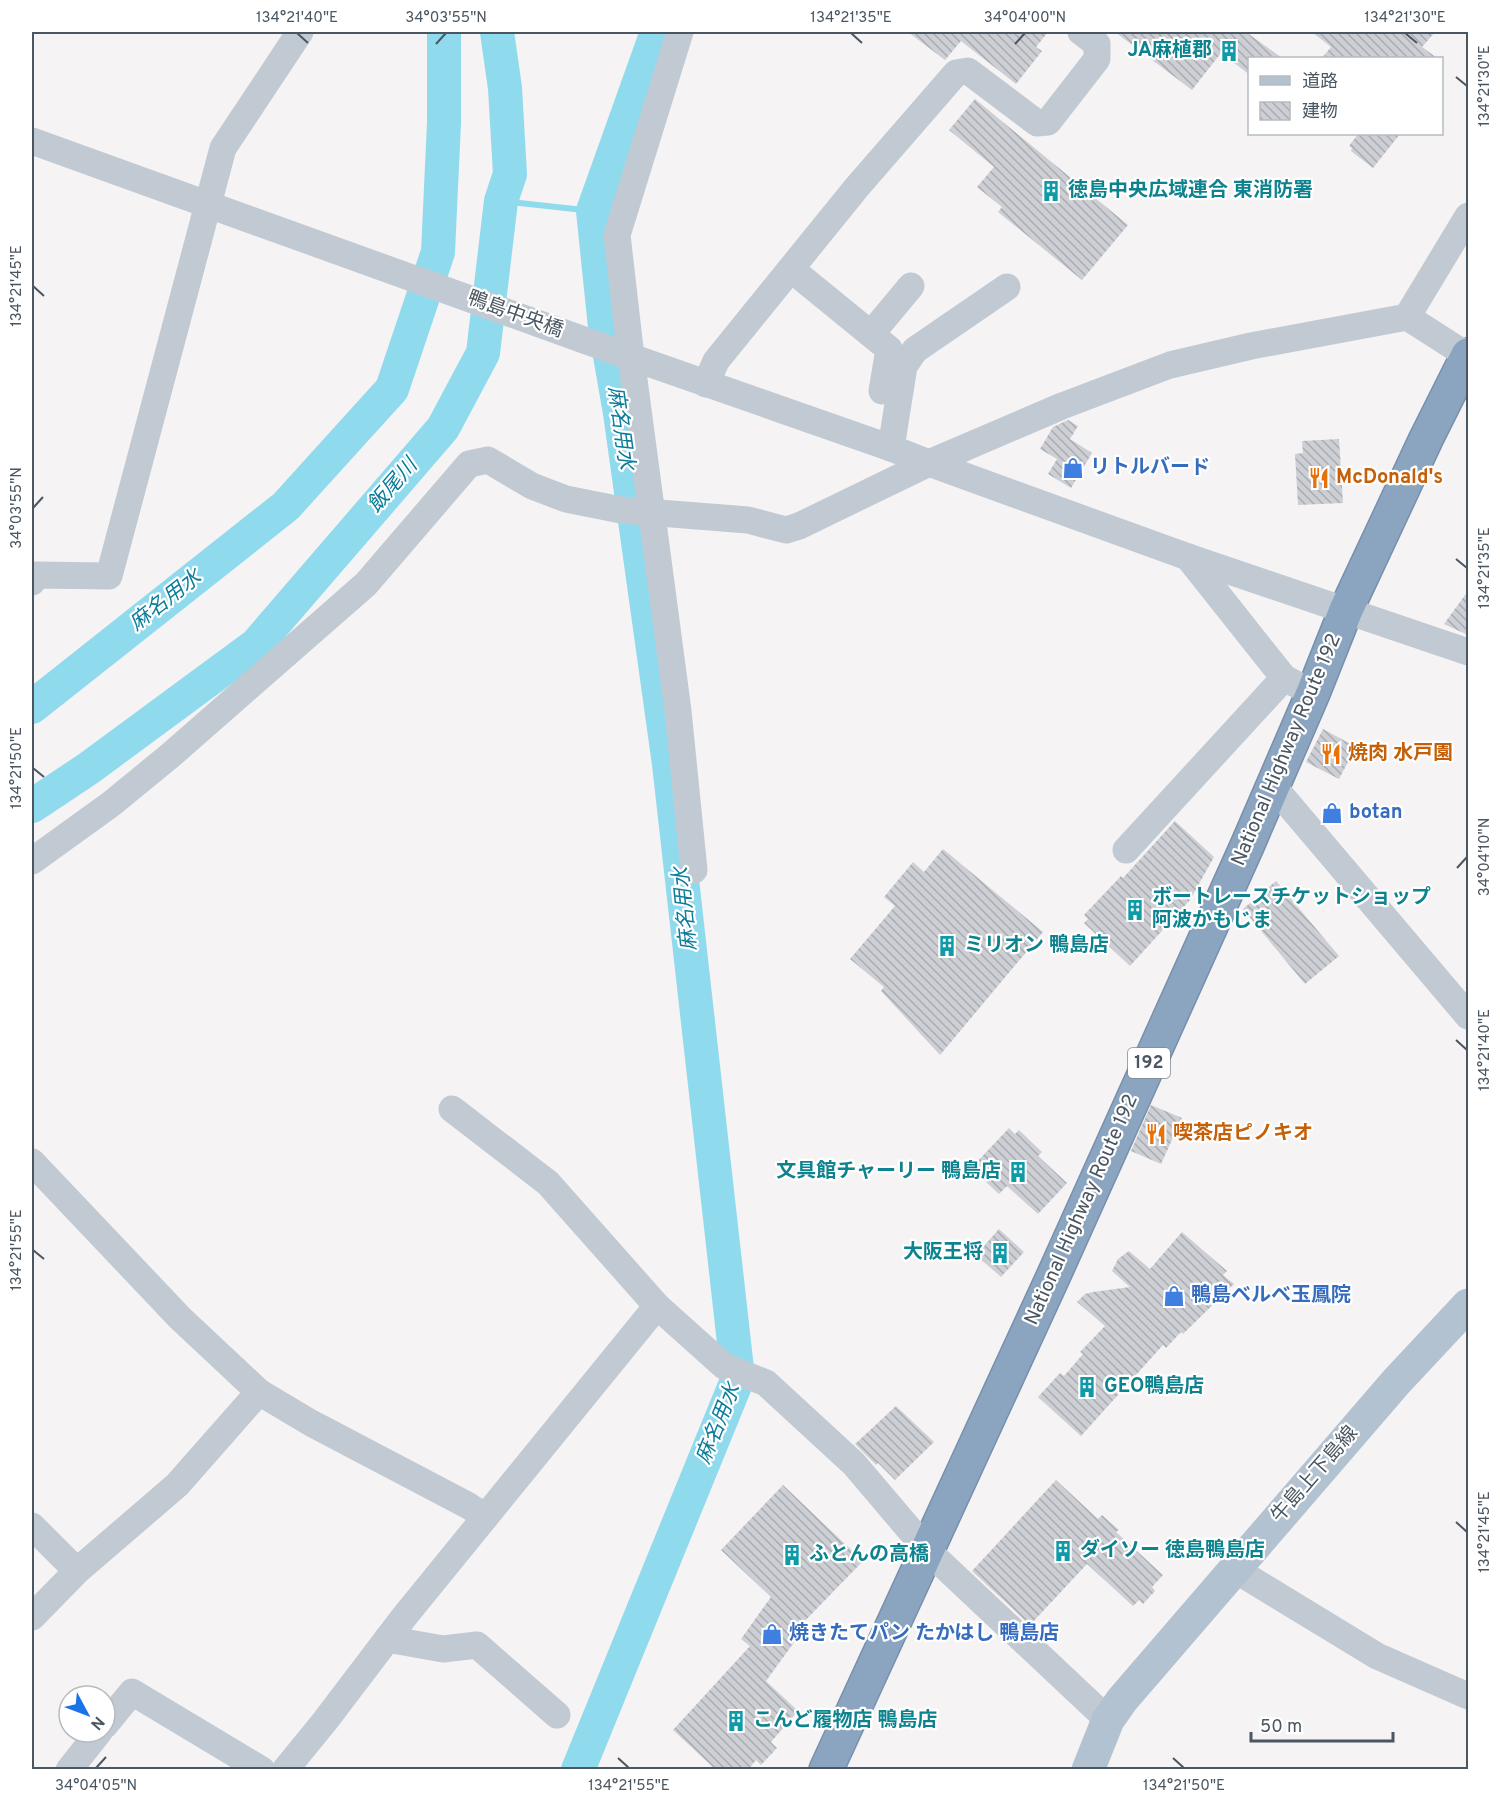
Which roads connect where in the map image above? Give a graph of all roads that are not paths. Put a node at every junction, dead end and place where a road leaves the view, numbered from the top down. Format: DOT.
graph roads {
  1 [pos="300,32"];
  2 [pos="680,32"];
  3 [pos="1081,32"];
  4 [pos="32,141"];
  5 [pos="208,204"];
  6 [pos="1468,216"];
  7 [pos="802,278"];
  8 [pos="911,286"];
  9 [pos="1007,287"];
  10 [pos="1407,316"];
  11 [pos="871,334"];
  12 [pos="624,355"];
  13 [pos="1468,355"];
  14 [pos="706,384"];
  15 [pos="882,445"];
  16 [pos="929,463"];
  17 [pos="639,511"];
  18 [pos="1188,557"];
  19 [pos="32,582"];
  20 [pos="1346,610"];
  21 [pos="1468,652"];
  22 [pos="1284,678"];
  23 [pos="1313,693"];
  24 [pos="1273,786"];
  25 [pos="1126,850"];
  26 [pos="32,861"];
  27 [pos="694,870"];
  28 [pos="1468,1016"];
  29 [pos="452,1109"];
  30 [pos="32,1162"];
  31 [pos="1468,1305"];
  32 [pos="657,1306"];
  33 [pos="260,1392"];
  34 [pos="485,1517"];
  35 [pos="32,1526"];
  36 [pos="927,1550"];
  37 [pos="1234,1569"];
  38 [pos="77,1571"];
  39 [pos="32,1617"];
  40 [pos="387,1639"];
  41 [pos="1468,1696"];
  42 [pos="117,1710"];
  43 [pos="557,1715"];
  44 [pos="1108,1720"];
  45 [pos="90,1744"];
  46 [pos="69,1770"];
  47 [pos="262,1770"];
  48 [pos="285,1770"];
  49 [pos="826,1770"];
  50 [pos="1088,1770"];
  1 -- 5 [label="street"];
  2 -- 12 [label="street"];
  3 -- 14 [label="street"];
  4 -- 5 [label="street, 鴨島中央橋"];
  5 -- 12 [label="street, 鴨島中央橋"];
  5 -- 19 [label="street"];
  6 -- 10 [label="street"];
  7 -- 11 [label="street"];
  8 -- 11 [label="street"];
  9 -- 15 [label="street"];
  10 -- 13 [label="street"];
  10 -- 16 [label="street"];
  11 -- 15 [label="street"];
  12 -- 14 [label="street, 鴨島中央橋"];
  12 -- 17 [label="street"];
  13 -- 20 [label="highway, National Highway Route 192 / 192"];
  14 -- 15 [label="street, 鴨島中央橋"];
  15 -- 16 [label="street, 鴨島中央橋"];
  16 -- 17 [label="street"];
  16 -- 18 [label="street, 鴨島中央橋"];
  17 -- 26 [label="street"];
  17 -- 27 [label="street"];
  18 -- 20 [label="street, 鴨島中央橋"];
  18 -- 22 [label="street"];
  20 -- 21 [label="street, 鴨島中央橋"];
  20 -- 23 [label="highway, National Highway Route 192 / 192"];
  22 -- 23 [label="street"];
  22 -- 25 [label="street"];
  23 -- 24 [label="highway, National Highway Route 192 / 192"];
  24 -- 28 [label="street"];
  24 -- 36 [label="highway, National Highway Route 192 / 192"];
  29 -- 32 [label="street"];
  30 -- 33 [label="street"];
  31 -- 37 [label="main road, 牛島上下島線"];
  32 -- 34 [label="street"];
  32 -- 36 [label="street"];
  33 -- 34 [label="street"];
  33 -- 38 [label="street"];
  34 -- 40 [label="street"];
  35 -- 38 [label="street"];
  36 -- 44 [label="street"];
  36 -- 49 [label="highway, National Highway Route 192 / 192"];
  37 -- 41 [label="street"];
  37 -- 44 [label="main road, 牛島上下島線"];
  38 -- 39 [label="street"];
  40 -- 43 [label="street"];
  40 -- 48 [label="street"];
  42 -- 47 [label="street"];
  44 -- 50 [label="main road, 牛島上下島線"];
  45 -- 46 [label="street"];
}
